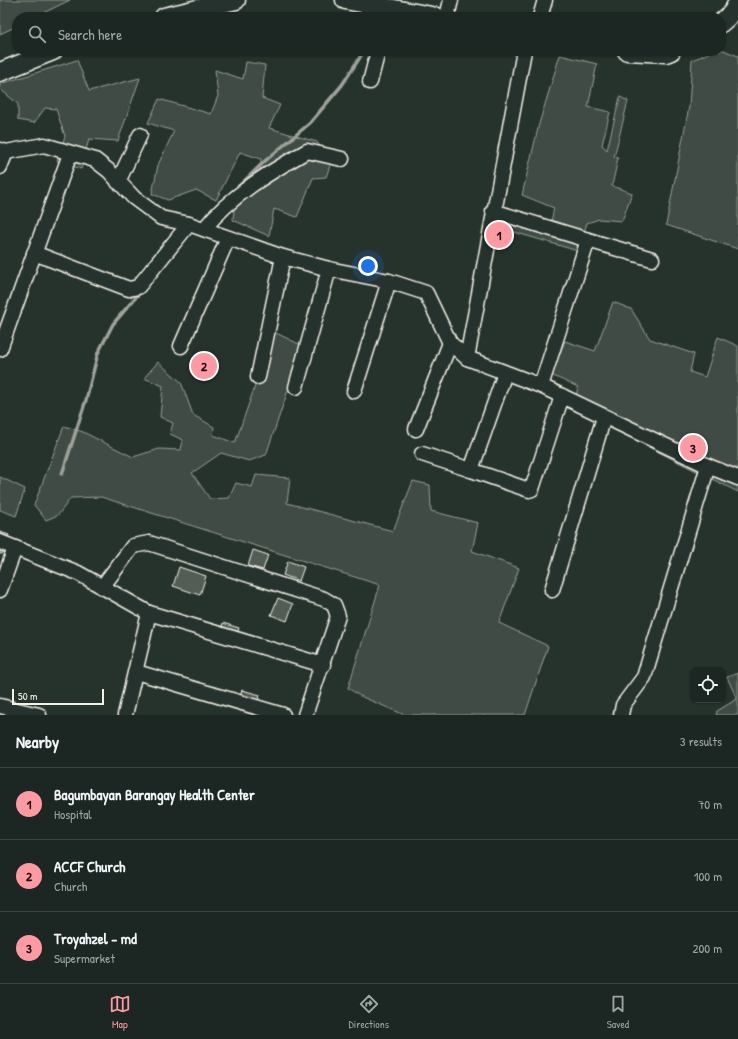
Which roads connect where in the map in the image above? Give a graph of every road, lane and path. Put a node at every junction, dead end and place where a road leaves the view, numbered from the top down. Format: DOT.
graph roads {
  1 [pos="235,0"];
  2 [pos="345,0"];
  3 [pos="451,0"];
  4 [pos="545,0"];
  5 [pos="738,2"];
  6 [pos="391,8"];
  7 [pos="185,12"];
  8 [pos="411,12"];
  9 [pos="448,12"];
  10 [pos="541,12"];
  11 [pos="726,18"];
  12 [pos="40,56"];
  13 [pos="377,56"];
  14 [pos="523,56"];
  15 [pos="0,72"];
  16 [pos="370,82"];
  17 [pos="140,135"];
  18 [pos="3,151"];
  19 [pos="70,154"];
  20 [pos="342,159"];
  21 [pos="0,167"];
  22 [pos="118,182"];
  23 [pos="493,211"];
  24 [pos="189,224"];
  25 [pos="204,229"];
  26 [pos="228,238"];
  27 [pos="588,240"];
  28 [pos="34,253"];
  29 [pos="283,257"];
  30 [pos="652,258"];
  31 [pos="329,269"];
  32 [pos="389,281"];
  33 [pos="450,343"];
  34 [pos="181,346"];
  35 [pos="0,349"];
  36 [pos="466,358"];
  37 [pos="505,373"];
  38 [pos="258,377"];
  39 [pos="541,386"];
  40 [pos="296,387"];
  41 [pos="354,391"];
  42 [pos="562,396"];
  43 [pos="604,417"];
  44 [pos="416,429"];
  45 [pos="422,454"];
  46 [pos="708,466"];
  47 [pos="471,470"];
  48 [pos="738,478"];
  49 [pos="0,542"];
  50 [pos="15,548"];
  51 [pos="102,587"];
  52 [pos="0,590"];
  53 [pos="552,590"];
  54 [pos="149,613"];
  55 [pos="323,665"];
  56 [pos="136,672"];
  57 [pos="0,706"];
  58 [pos="39,715"];
  59 [pos="125,715"];
  60 [pos="284,715"];
  61 [pos="305,715"];
  62 [pos="621,715"];
  1 -- 7 [label="main road"];
  2 -- 6 [label="main road"];
  3 -- 9 [label="street"];
  4 -- 10 [label="street"];
  5 -- 11 [label="main road"];
  6 -- 8 [label="main road"];
  12 -- 15 [label="main road"];
  13 -- 16 [label="street"];
  14 -- 23 [label="street"];
  17 -- 22 [label="street"];
  18 -- 19 [label="street"];
  18 -- 21 [label="street"];
  19 -- 22 [label="street"];
  19 -- 28 [label="street"];
  20 -- 25 [label="street"];
  22 -- 24 [label="street"];
  23 -- 27 [label="street"];
  23 -- 36 [label="street"];
  24 -- 25 [label="street"];
  24 -- 28 [label="street"];
  25 -- 26 [label="street"];
  26 -- 29 [label="street"];
  26 -- 34 [label="street"];
  27 -- 30 [label="street"];
  27 -- 39 [label="street"];
  28 -- 35 [label="street"];
  29 -- 31 [label="street"];
  29 -- 38 [label="street"];
  31 -- 32 [label="street"];
  31 -- 40 [label="street"];
  32 -- 33 [label="street"];
  32 -- 41 [label="street"];
  33 -- 36 [label="street"];
  33 -- 44 [label="street"];
  36 -- 37 [label="street"];
  37 -- 39 [label="street"];
  37 -- 47 [label="street"];
  39 -- 42 [label="street"];
  42 -- 43 [label="street"];
  42 -- 47 [label="street"];
  43 -- 46 [label="street"];
  43 -- 53 [label="street"];
  45 -- 47 [label="street"];
  46 -- 48 [label="street"];
  46 -- 62 [label="street"];
  49 -- 50 [label="street"];
  50 -- 51 [label="street"];
  50 -- 52 [label="street"];
  51 -- 54 [label="street"];
  51 -- 55 [label="street"];
  54 -- 55 [label="street"];
  54 -- 56 [label="street"];
  55 -- 61 [label="street"];
  56 -- 59 [label="street"];
  56 -- 60 [label="street"];
  57 -- 58 [label="street"];
}
